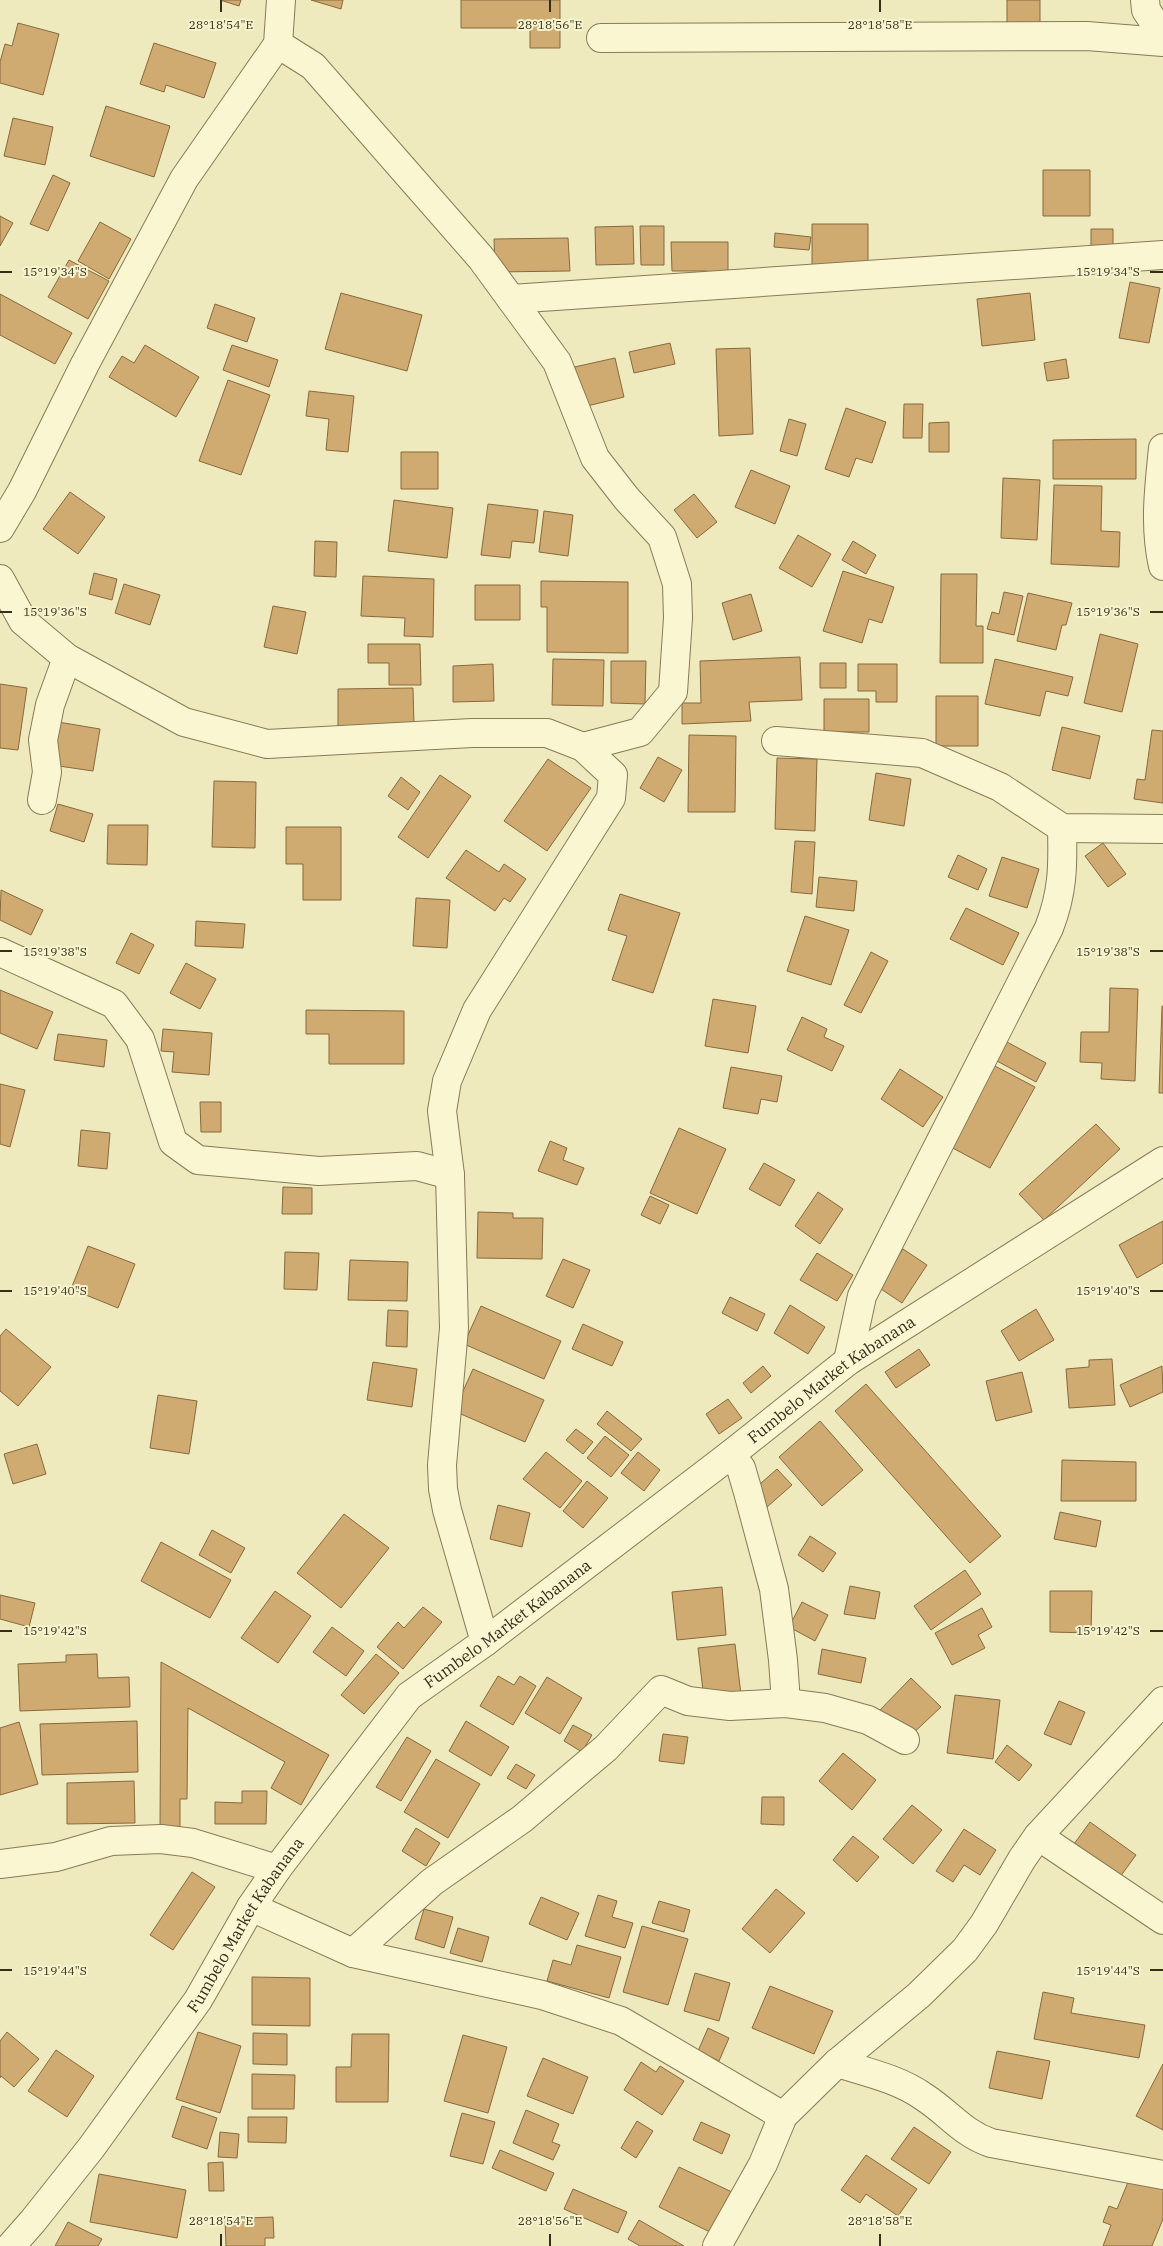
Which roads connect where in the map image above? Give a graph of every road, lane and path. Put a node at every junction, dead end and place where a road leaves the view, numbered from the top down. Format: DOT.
graph roads {
  1 [pos="281,0"];
  2 [pos="1145,0"];
  3 [pos="1163,36"];
  4 [pos="601,38"];
  5 [pos="1163,42"];
  6 [pos="278,44"];
  7 [pos="1163,256"];
  8 [pos="511,299"];
  9 [pos="1163,448"];
  10 [pos="0,528"];
  11 [pos="1163,566"];
  12 [pos="0,579"];
  13 [pos="67,658"];
  14 [pos="776,741"];
  15 [pos="583,748"];
  16 [pos="42,800"];
  17 [pos="1062,828"];
  18 [pos="1163,829"];
  19 [pos="0,952"];
  20 [pos="1163,1161"];
  21 [pos="450,1175"];
  22 [pos="848,1361"];
  23 [pos="730,1455"];
  24 [pos="485,1642"];
  25 [pos="1163,1701"];
  26 [pos="786,1703"];
  27 [pos="905,1740"];
  28 [pos="1038,1836"];
  29 [pos="0,1864"];
  30 [pos="276,1869"];
  31 [pos="251,1907"];
  32 [pos="1163,1920"];
  33 [pos="352,1953"];
  34 [pos="837,2063"];
  35 [pos="783,2116"];
  36 [pos="1163,2175"];
  37 [pos="11,2246"];
  38 [pos="718,2246"];
  1 -- 6 [label="street"];
  2 -- 3 [label="street"];
  4 -- 5 [label="street"];
  6 -- 8 [label="street"];
  6 -- 10 [label="street"];
  7 -- 8 [label="street"];
  8 -- 15 [label="street"];
  9 -- 11 [label="street"];
  12 -- 13 [label="street"];
  13 -- 15 [label="street"];
  13 -- 16 [label="street"];
  14 -- 17 [label="street"];
  15 -- 21 [label="street"];
  17 -- 18 [label="street"];
  17 -- 22 [label="street"];
  19 -- 21 [label="street"];
  20 -- 22 [label="street, Fumbelo Market Kabanana"];
  21 -- 24 [label="street"];
  22 -- 23 [label="street, Fumbelo Market Kabanana"];
  23 -- 24 [label="street, Fumbelo Market Kabanana"];
  23 -- 26 [label="street"];
  24 -- 30 [label="street, Fumbelo Market Kabanana"];
  25 -- 28 [label="street"];
  26 -- 27 [label="street"];
  26 -- 33 [label="street"];
  28 -- 32 [label="street"];
  28 -- 34 [label="street"];
  29 -- 30 [label="street"];
  30 -- 31 [label="street, Fumbelo Market Kabanana"];
  31 -- 33 [label="street"];
  31 -- 37 [label="street, Fumbelo Market Kabanana"];
  33 -- 35 [label="street"];
  34 -- 35 [label="street"];
  34 -- 36 [label="street"];
  35 -- 38 [label="street"];
}
